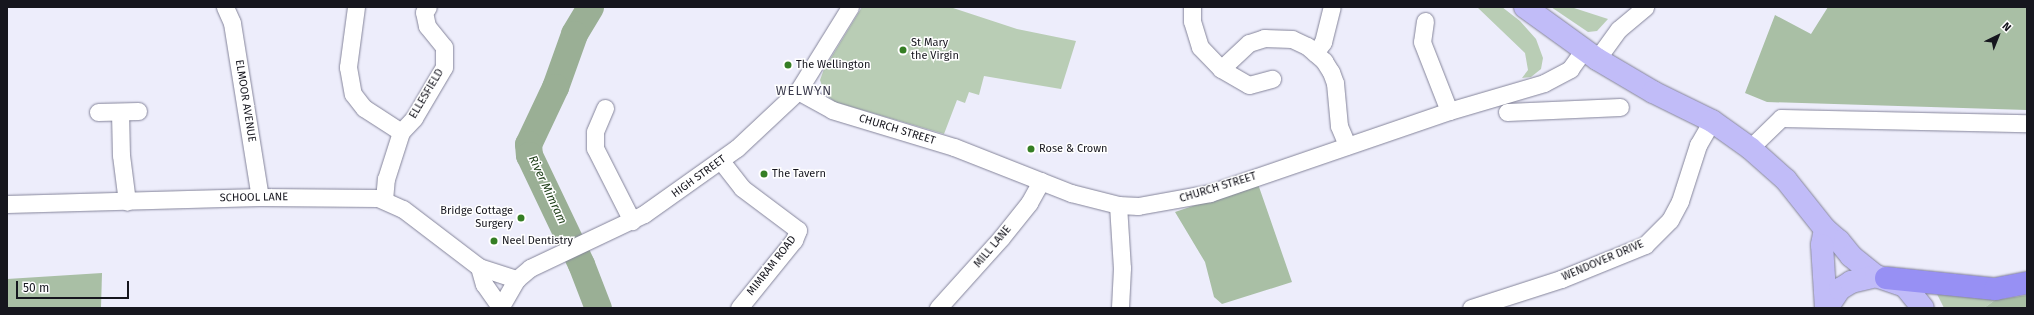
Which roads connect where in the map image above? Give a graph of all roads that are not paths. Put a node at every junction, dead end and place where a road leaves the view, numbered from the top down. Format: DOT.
graph roads {
  1 [pos="225,7"];
  2 [pos="356,7"];
  3 [pos="428,7"];
  4 [pos="850,7"];
  5 [pos="1192,7"];
  6 [pos="1332,7"];
  7 [pos="1525,7"];
  8 [pos="1645,7"];
  9 [pos="1425,21"];
  10 [pos="1315,53"];
  11 [pos="1590,55"];
  12 [pos="1221,69"];
  13 [pos="1272,79"];
  14 [pos="1527,88"];
  15 [pos="798,91"];
  16 [pos="1620,107"];
  17 [pos="605,108"];
  18 [pos="138,111"];
  19 [pos="1449,111"];
  20 [pos="98,112"];
  21 [pos="120,112"];
  22 [pos="1507,112"];
  23 [pos="1532,112"];
  24 [pos="1712,121"];
  25 [pos="2027,123"];
  26 [pos="401,132"];
  27 [pos="1347,145"];
  28 [pos="1750,148"];
  29 [pos="721,161"];
  30 [pos="1041,181"];
  31 [pos="260,197"];
  32 [pos="384,200"];
  33 [pos="127,202"];
  34 [pos="7,204"];
  35 [pos="1118,205"];
  36 [pos="632,221"];
  37 [pos="1825,229"];
  38 [pos="479,267"];
  39 [pos="1881,277"];
  40 [pos="517,279"];
  41 [pos="2027,283"];
  42 [pos="500,308"];
  43 [pos="739,308"];
  44 [pos="938,308"];
  45 [pos="1120,308"];
  46 [pos="1471,308"];
  47 [pos="1826,308"];
  48 [pos="1923,308"];
  1 -- 31 [label="street, ELMOOR AVENUE"];
  2 -- 26 [label="street"];
  3 -- 26 [label="street, ELLESFIELD"];
  4 -- 15 [label="street, HIGH STREET"];
  5 -- 12 [label="street"];
  6 -- 10 [label="street"];
  7 -- 11 [label="main road"];
  8 -- 11 [label="street, CHURCH STREET"];
  9 -- 19 [label="street"];
  10 -- 12 [label="street"];
  10 -- 27 [label="street"];
  11 -- 14 [label="street, CHURCH STREET"];
  11 -- 24 [label="main road"];
  12 -- 13 [label="street"];
  14 -- 19 [label="street, CHURCH STREET"];
  14 -- 23 [label="street"];
  15 -- 29 [label="street, HIGH STREET"];
  15 -- 30 [label="street, CHURCH STREET"];
  16 -- 23 [label="street"];
  17 -- 36 [label="street"];
  18 -- 21 [label="street"];
  19 -- 27 [label="street, CHURCH STREET"];
  20 -- 21 [label="street"];
  21 -- 33 [label="street"];
  22 -- 23 [label="street"];
  24 -- 28 [label="main road"];
  24 -- 46 [label="street, WENDOVER DRIVE"];
  25 -- 28 [label="street"];
  26 -- 32 [label="street"];
  27 -- 35 [label="street, CHURCH STREET"];
  28 -- 37 [label="main road"];
  29 -- 36 [label="street, HIGH STREET"];
  29 -- 43 [label="street, MIMRAM ROAD"];
  30 -- 35 [label="street, CHURCH STREET"];
  30 -- 44 [label="street, MILL LANE"];
  31 -- 32 [label="street, SCHOOL LANE"];
  31 -- 33 [label="street, SCHOOL LANE"];
  32 -- 38 [label="street, SCHOOL LANE"];
  33 -- 34 [label="street, SCHOOL LANE"];
  35 -- 45 [label="street"];
  36 -- 40 [label="street, HIGH STREET"];
  37 -- 39 [label="main road"];
  37 -- 47 [label="main road"];
  38 -- 40 [label="street, SCHOOL LANE"];
  38 -- 42 [label="street"];
  39 -- 41 [label="highway"];
  39 -- 47 [label="main road"];
  39 -- 48 [label="main road"];
  40 -- 42 [label="street"];
}
